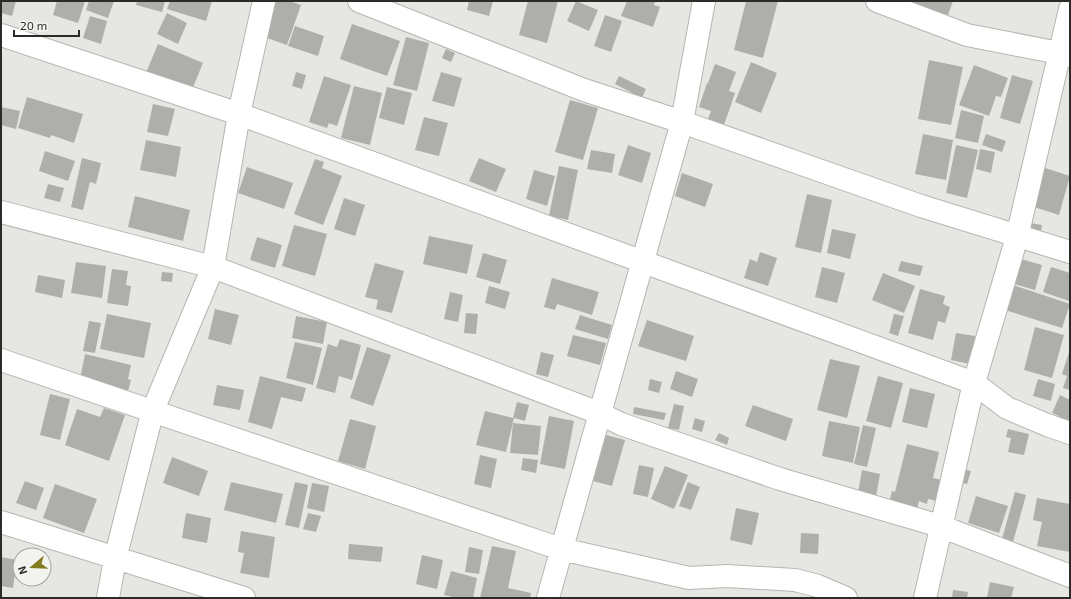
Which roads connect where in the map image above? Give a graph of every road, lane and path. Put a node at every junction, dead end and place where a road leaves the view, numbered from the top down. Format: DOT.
graph roads {
  1 [pos="264,1"];
  2 [pos="359,1"];
  3 [pos="704,1"];
  4 [pos="877,1"];
  5 [pos="1070,9"];
  6 [pos="1,35"];
  7 [pos="1065,55"];
  8 [pos="239,114"];
  9 [pos="682,122"];
  10 [pos="1,212"];
  11 [pos="1017,237"];
  12 [pos="1070,252"];
  13 [pos="642,260"];
  14 [pos="213,267"];
  15 [pos="1,360"];
  16 [pos="974,383"];
  17 [pos="153,410"];
  18 [pos="599,414"];
  19 [pos="1070,432"];
  20 [pos="1,522"];
  21 [pos="940,526"];
  22 [pos="561,549"];
  23 [pos="115,559"];
  24 [pos="1070,576"];
  25 [pos="108,598"];
  26 [pos="244,598"];
  27 [pos="548,598"];
  28 [pos="846,598"];
  29 [pos="925,598"];
  1 -- 8 [label="street"];
  2 -- 9 [label="street"];
  3 -- 9 [label="street"];
  4 -- 7 [label="street"];
  5 -- 7 [label="street"];
  6 -- 8 [label="street"];
  7 -- 11 [label="street"];
  8 -- 13 [label="street"];
  8 -- 14 [label="street"];
  9 -- 11 [label="street"];
  9 -- 13 [label="street"];
  10 -- 14 [label="street"];
  11 -- 12 [label="street"];
  11 -- 16 [label="street"];
  13 -- 16 [label="street"];
  13 -- 18 [label="street"];
  14 -- 17 [label="street"];
  14 -- 18 [label="street"];
  15 -- 17 [label="street"];
  16 -- 19 [label="street"];
  16 -- 21 [label="street"];
  17 -- 22 [label="street"];
  17 -- 23 [label="street"];
  18 -- 21 [label="street"];
  18 -- 22 [label="street"];
  20 -- 23 [label="street"];
  21 -- 24 [label="street"];
  21 -- 29 [label="street"];
  22 -- 27 [label="street"];
  22 -- 28 [label="street"];
  23 -- 25 [label="street"];
  23 -- 26 [label="street"];
}
